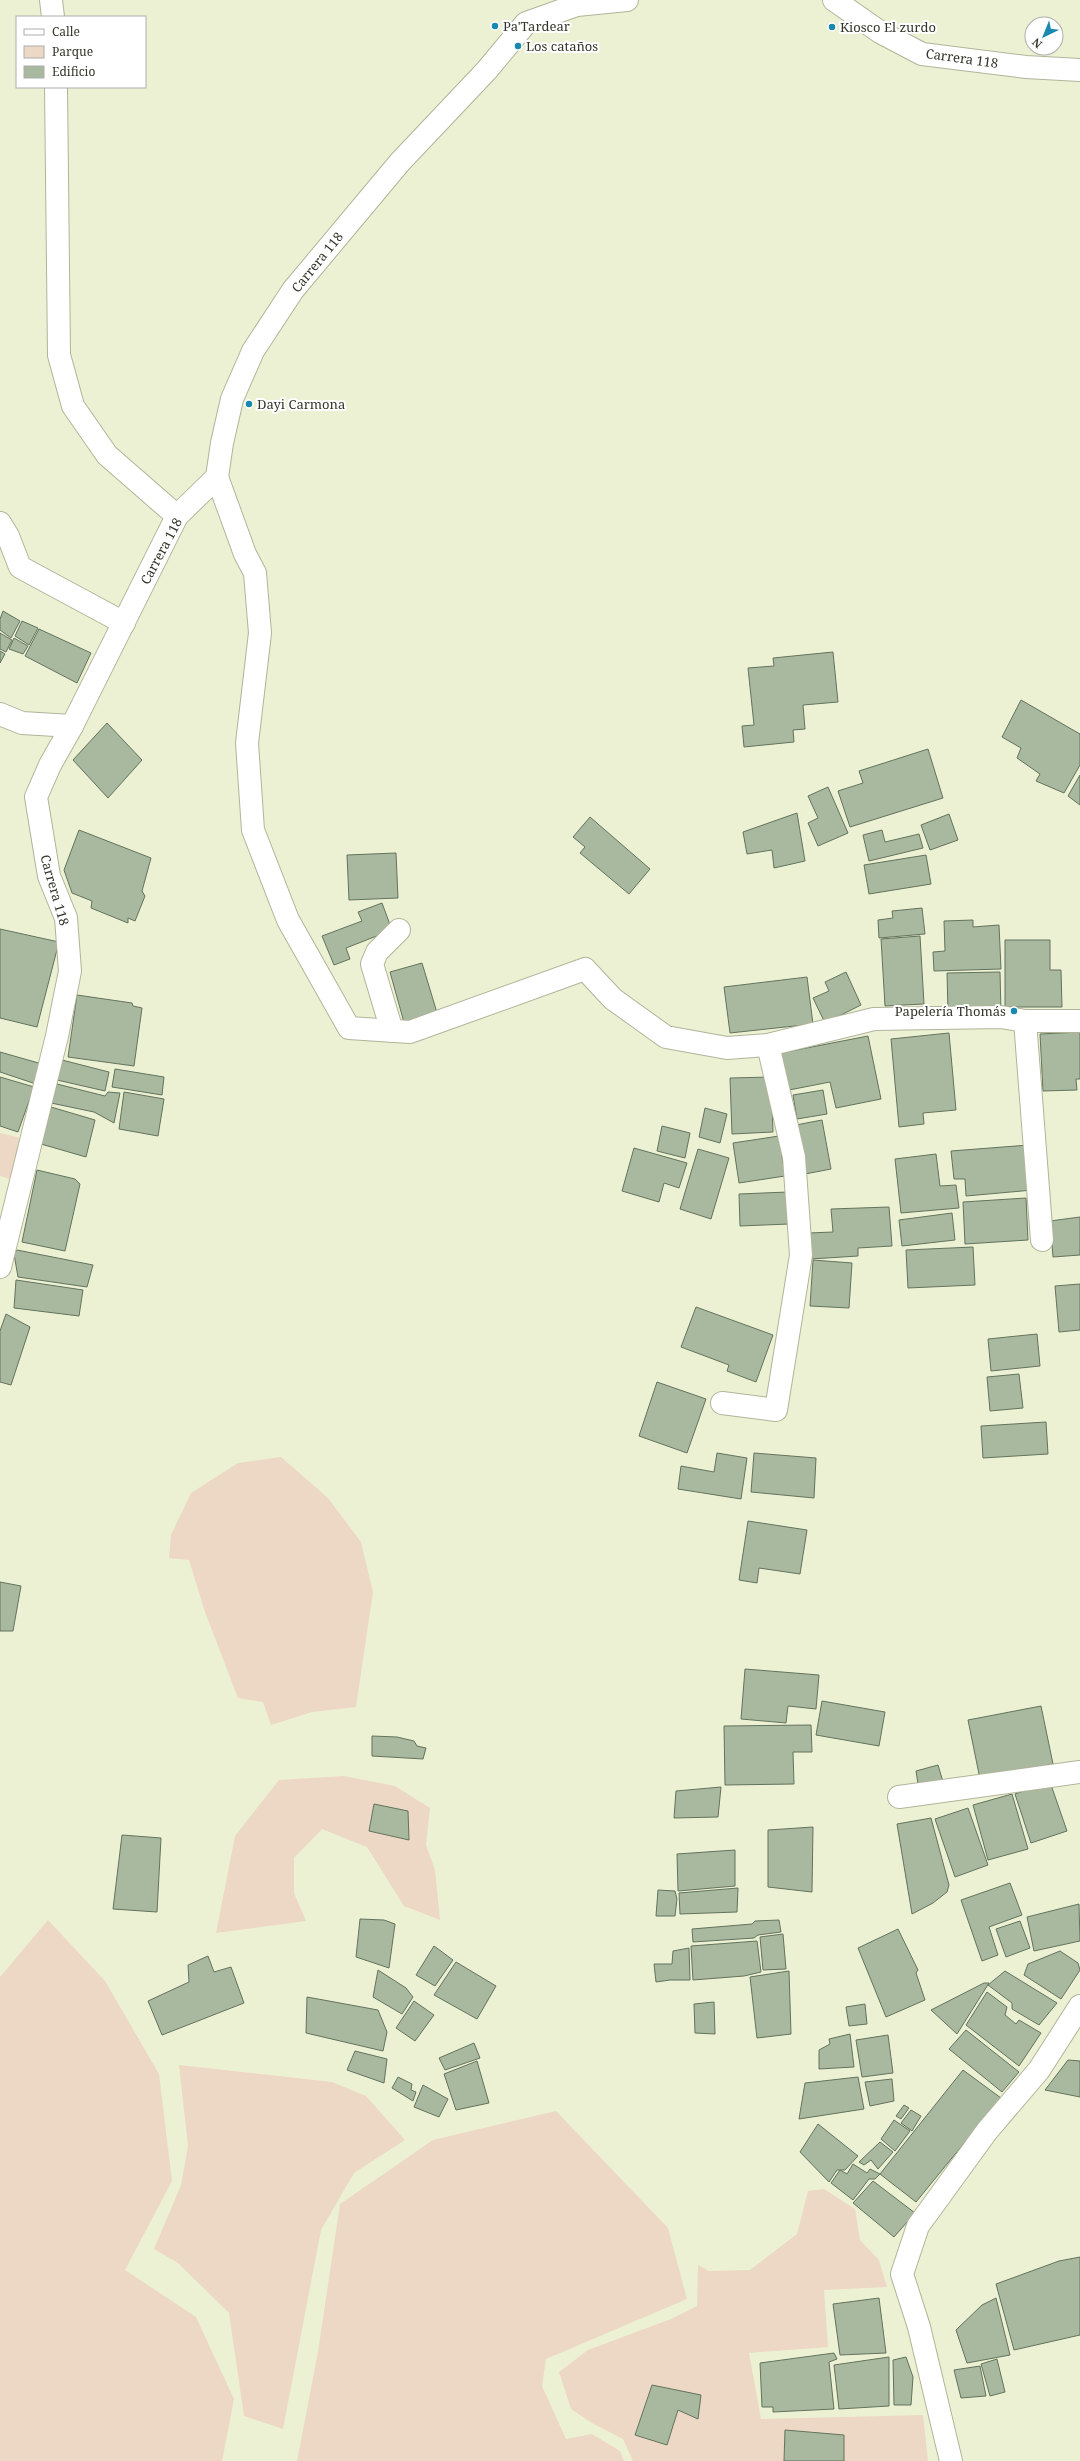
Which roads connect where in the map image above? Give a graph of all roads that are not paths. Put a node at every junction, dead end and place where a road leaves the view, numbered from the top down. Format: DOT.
graph roads {
  1 [pos="52,0"];
  2 [pos="627,0"];
  3 [pos="834,0"];
  4 [pos="53,16"];
  5 [pos="1080,70"];
  6 [pos="56,88"];
  7 [pos="217,477"];
  8 [pos="177,516"];
  9 [pos="0,523"];
  10 [pos="124,623"];
  11 [pos="0,714"];
  12 [pos="72,726"];
  13 [pos="399,930"];
  14 [pos="1025,1021"];
  15 [pos="1080,1021"];
  16 [pos="392,1031"];
  17 [pos="768,1045"];
  18 [pos="1042,1240"];
  19 [pos="0,1267"];
  20 [pos="722,1404"];
  21 [pos="1080,1772"];
  22 [pos="899,1797"];
  23 [pos="1080,2006"];
  24 [pos="951,2461"];
  1 -- 4 [label="street"];
  2 -- 7 [label="street, Carrera 118"];
  3 -- 5 [label="street, Carrera 118"];
  6 -- 8 [label="street"];
  7 -- 8 [label="street, Carrera 118"];
  7 -- 16 [label="street"];
  8 -- 10 [label="street, Carrera 118"];
  9 -- 10 [label="street"];
  10 -- 12 [label="street, Carrera 118"];
  11 -- 12 [label="street"];
  12 -- 19 [label="street, Carrera 118"];
  13 -- 16 [label="street"];
  14 -- 15 [label="street"];
  14 -- 17 [label="street"];
  14 -- 18 [label="street"];
  16 -- 17 [label="street"];
  17 -- 20 [label="street"];
  21 -- 22 [label="street"];
  23 -- 24 [label="street"];
}
